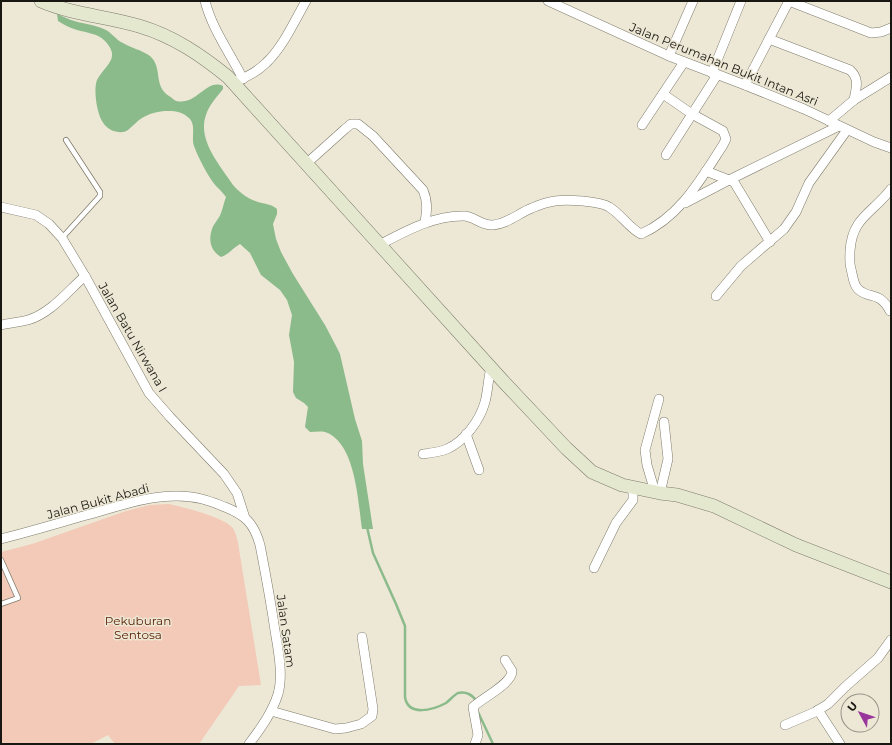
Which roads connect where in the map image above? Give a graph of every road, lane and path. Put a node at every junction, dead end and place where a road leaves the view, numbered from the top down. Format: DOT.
graph roads {
  1 [pos="205,1"];
  2 [pos="306,1"];
  3 [pos="548,1"];
  4 [pos="741,1"];
  5 [pos="789,1"];
  6 [pos="690,2"];
  7 [pos="45,3"];
  8 [pos="560,4"];
  9 [pos="891,28"];
  10 [pos="769,39"];
  11 [pos="669,56"];
  12 [pos="684,62"];
  13 [pos="714,74"];
  14 [pos="891,77"];
  15 [pos="238,80"];
  16 [pos="745,85"];
  17 [pos="664,94"];
  18 [pos="854,100"];
  19 [pos="692,114"];
  20 [pos="829,121"];
  21 [pos="642,125"];
  22 [pos="843,128"];
  23 [pos="66,140"];
  24 [pos="891,148"];
  25 [pos="666,155"];
  26 [pos="306,164"];
  27 [pos="706,171"];
  28 [pos="729,180"];
  29 [pos="891,189"];
  30 [pos="680,206"];
  31 [pos="1,207"];
  32 [pos="425,222"];
  33 [pos="62,238"];
  34 [pos="770,242"];
  35 [pos="379,245"];
  36 [pos="85,276"];
  37 [pos="716,296"];
  38 [pos="890,311"];
  39 [pos="1,325"];
  40 [pos="491,368"];
  41 [pos="659,399"];
  42 [pos="664,422"];
  43 [pos="466,434"];
  44 [pos="423,454"];
  45 [pos="479,470"];
  46 [pos="630,487"];
  47 [pos="657,493"];
  48 [pos="246,518"];
  49 [pos="1,539"];
  50 [pos="1,560"];
  51 [pos="594,568"];
  52 [pos="891,582"];
  53 [pos="1,604"];
  54 [pos="362,637"];
  55 [pos="891,640"];
  56 [pos="505,660"];
  57 [pos="271,710"];
  58 [pos="818,710"];
  59 [pos="785,725"];
  60 [pos="249,744"];
  61 [pos="475,744"];
  62 [pos="840,744"];
  1 -- 15 [label="street"];
  2 -- 15 [label="street"];
  3 -- 8 [label="street, Jalan Perumahan Bukit Intan Asri"];
  4 -- 13 [label="street"];
  5 -- 9 [label="street"];
  5 -- 10 [label="street"];
  6 -- 11 [label="street"];
  7 -- 15 [label="street"];
  8 -- 11 [label="street, Jalan Perumahan Bukit Intan Asri"];
  10 -- 16 [label="street"];
  10 -- 18 [label="street"];
  11 -- 12 [label="street, Jalan Perumahan Bukit Intan Asri"];
  12 -- 13 [label="street, Jalan Perumahan Bukit Intan Asri"];
  12 -- 17 [label="street"];
  13 -- 16 [label="street, Jalan Perumahan Bukit Intan Asri"];
  13 -- 19 [label="street"];
  14 -- 18 [label="street"];
  15 -- 26 [label="street"];
  16 -- 20 [label="street, Jalan Perumahan Bukit Intan Asri"];
  17 -- 19 [label="street"];
  17 -- 21 [label="street"];
  18 -- 20 [label="street"];
  19 -- 25 [label="street"];
  19 -- 27 [label="street"];
  20 -- 22 [label="street, Jalan Perumahan Bukit Intan Asri"];
  22 -- 24 [label="street, Jalan Perumahan Bukit Intan Asri"];
  22 -- 28 [label="street"];
  22 -- 34 [label="street"];
  23 -- 33 [label="lane"];
  26 -- 32 [label="street"];
  26 -- 35 [label="street"];
  27 -- 28 [label="street"];
  27 -- 30 [label="street"];
  28 -- 30 [label="street"];
  28 -- 34 [label="street"];
  29 -- 38 [label="street"];
  30 -- 32 [label="street"];
  31 -- 33 [label="street, Jalan Batu Nirwana I"];
  32 -- 35 [label="street"];
  33 -- 36 [label="street, Jalan Batu Nirwana I"];
  34 -- 37 [label="street"];
  35 -- 40 [label="street"];
  36 -- 39 [label="street"];
  36 -- 48 [label="street, Jalan Batu Nirwana I"];
  40 -- 43 [label="street"];
  40 -- 46 [label="street"];
  41 -- 47 [label="street"];
  42 -- 47 [label="street"];
  43 -- 44 [label="street"];
  43 -- 45 [label="street"];
  46 -- 47 [label="street"];
  46 -- 51 [label="street"];
  47 -- 52 [label="street"];
  48 -- 49 [label="street, Jalan Bukit Abadi"];
  48 -- 57 [label="street, Jalan Satam"];
  50 -- 53 [label="lane"];
  54 -- 57 [label="street"];
  55 -- 58 [label="street"];
  56 -- 61 [label="street"];
  57 -- 60 [label="street, Jalan Satam"];
  58 -- 59 [label="street"];
  58 -- 62 [label="street"];
}
